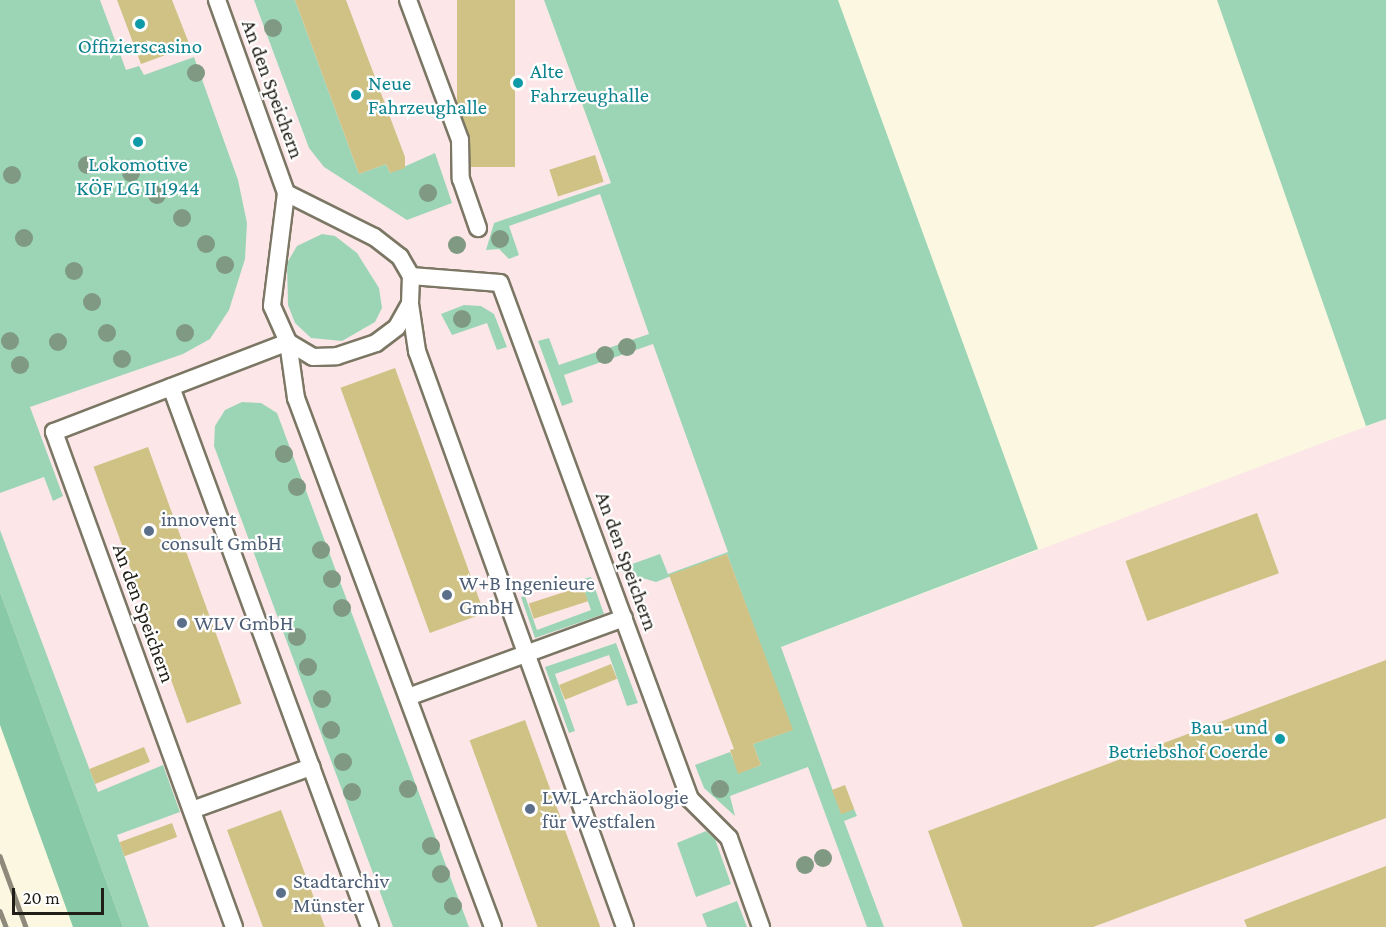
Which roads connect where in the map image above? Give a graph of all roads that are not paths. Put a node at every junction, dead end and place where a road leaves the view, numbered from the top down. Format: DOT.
graph roads {
  1 [pos="218,0"];
  2 [pos="408,0"];
  3 [pos="286,193"];
  4 [pos="478,228"];
  5 [pos="411,276"];
  6 [pos="410,304"];
  7 [pos="288,342"];
  8 [pos="171,387"];
  9 [pos="624,618"];
  10 [pos="524,654"];
  11 [pos="408,697"];
  12 [pos="311,767"];
  13 [pos="192,810"];
  14 [pos="234,927"];
  15 [pos="370,927"];
  16 [pos="494,927"];
  17 [pos="625,927"];
  18 [pos="760,927"];
  1 -- 3 [label="lane, An den Speichern"];
  2 -- 4 [label="lane"];
  3 -- 5 [label="lane, An den Speichern"];
  3 -- 7 [label="lane, An den Speichern"];
  5 -- 6 [label="lane"];
  5 -- 9 [label="lane, An den Speichern"];
  6 -- 7 [label="lane"];
  6 -- 10 [label="lane"];
  7 -- 8 [label="lane, An den Speichern"];
  7 -- 11 [label="lane, An den Speichern"];
  8 -- 12 [label="lane"];
  8 -- 13 [label="lane, An den Speichern"];
  9 -- 10 [label="lane"];
  9 -- 18 [label="lane, An den Speichern"];
  10 -- 11 [label="lane"];
  10 -- 17 [label="lane"];
  11 -- 16 [label="lane, An den Speichern"];
  12 -- 13 [label="lane"];
  12 -- 15 [label="lane"];
  13 -- 14 [label="lane, An den Speichern"];
}
